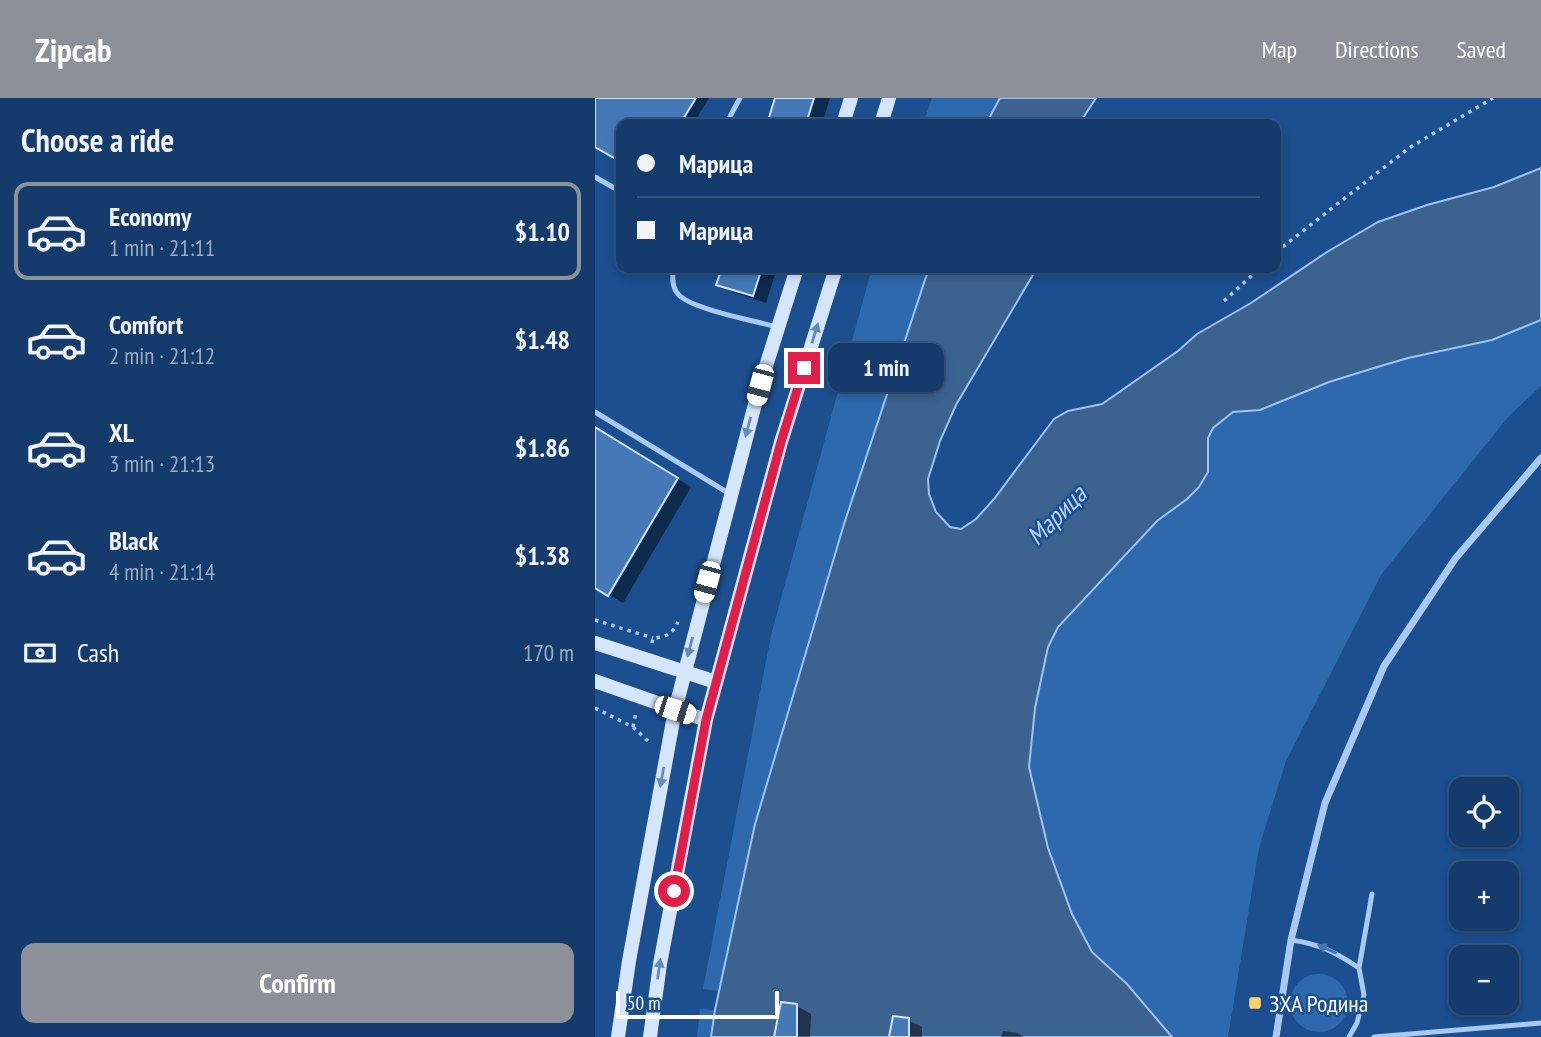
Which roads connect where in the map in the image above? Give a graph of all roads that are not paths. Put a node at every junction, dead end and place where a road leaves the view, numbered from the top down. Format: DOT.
graph roads {
  1 [pos="740,98"];
  2 [pos="851,98"];
  3 [pos="889,98"];
  4 [pos="729,119"];
  5 [pos="845,119"];
  6 [pos="883,119"];
  7 [pos="595,177"];
  8 [pos="616,189"];
  9 [pos="674,273"];
  10 [pos="795,273"];
  11 [pos="834,273"];
  12 [pos="778,327"];
  13 [pos="595,412"];
  14 [pos="1541,458"];
  15 [pos="730,494"];
  16 [pos="595,643"];
  17 [pos="684,671"];
  18 [pos="595,681"];
  19 [pos="716,681"];
  20 [pos="675,710"];
  21 [pos="706,720"];
  22 [pos="1372,894"];
  23 [pos="1291,940"];
  24 [pos="1359,968"];
  25 [pos="1541,1023"];
  26 [pos="618,1037"];
  27 [pos="650,1037"];
  28 [pos="1276,1037"];
  29 [pos="1349,1037"];
  30 [pos="1374,1037"];
  1 -- 4 [label="lane"];
  2 -- 5 [label="street"];
  3 -- 6 [label="street"];
  7 -- 8 [label="lane"];
  9 -- 12 [label="lane"];
  10 -- 12 [label="street"];
  19 -- 11 [label="street, one-way"];
  12 -- 15 [label="street, one-way"];
  13 -- 15 [label="lane"];
  14 -- 23 [label="street"];
  15 -- 17 [label="street, one-way"];
  16 -- 17 [label="street"];
  17 -- 19 [label="street"];
  17 -- 20 [label="street"];
  18 -- 20 [label="street"];
  19 -- 21 [label="street"];
  20 -- 21 [label="street"];
  20 -- 26 [label="street, one-way"];
  27 -- 21 [label="street, one-way"];
  22 -- 24 [label="lane"];
  24 -- 23 [label="lane, one-way"];
  23 -- 28 [label="street"];
  24 -- 29 [label="lane"];
  25 -- 30 [label="lane"];
}
